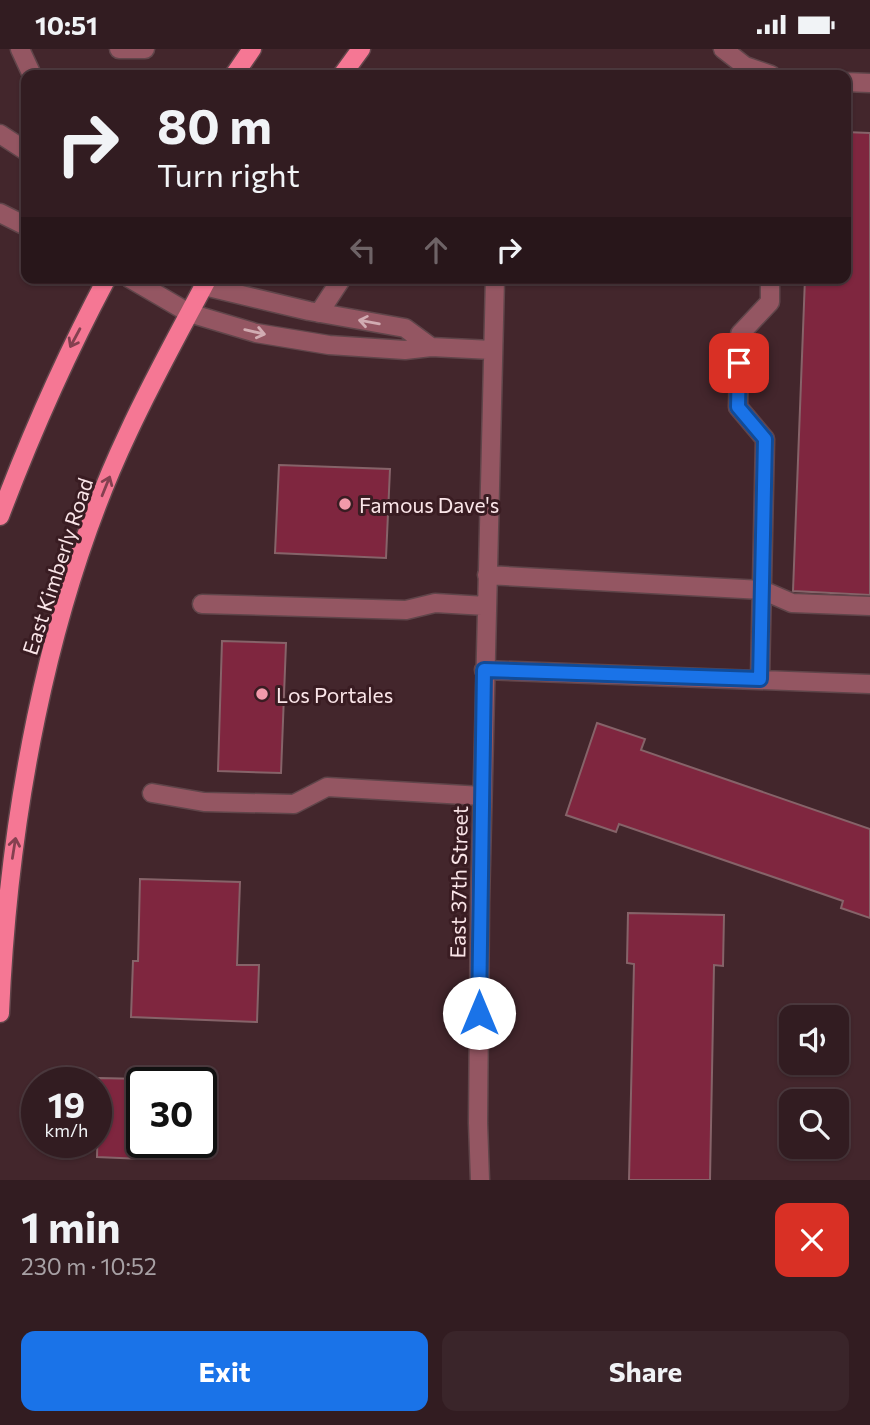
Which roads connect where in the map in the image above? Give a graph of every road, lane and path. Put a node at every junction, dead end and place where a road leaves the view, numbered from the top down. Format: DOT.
graph roads {
  1 [pos="20,49"];
  2 [pos="119,49"];
  3 [pos="145,49"];
  4 [pos="252,49"];
  5 [pos="361,49"];
  6 [pos="723,49"];
  7 [pos="30,70"];
  8 [pos="237,70"];
  9 [pos="346,70"];
  10 [pos="757,70"];
  11 [pos="851,82"];
  12 [pos="870,83"];
  13 [pos="0,134"];
  14 [pos="21,148"];
  15 [pos="0,213"];
  16 [pos="21,224"];
  17 [pos="104,284"];
  18 [pos="139,284"];
  19 [pos="205,284"];
  20 [pos="213,284"];
  21 [pos="338,284"];
  22 [pos="495,284"];
  23 [pos="770,284"];
  24 [pos="189,313"];
  25 [pos="319,313"];
  26 [pos="431,347"];
  27 [pos="492,350"];
  28 [pos="0,516"];
  29 [pos="487,575"];
  30 [pos="762,590"];
  31 [pos="202,604"];
  32 [pos="486,606"];
  33 [pos="870,606"];
  34 [pos="484,670"];
  35 [pos="760,679"];
  36 [pos="870,684"];
  37 [pos="152,793"];
  38 [pos="482,796"];
  39 [pos="0,1013"];
  40 [pos="480,1180"];
  1 -- 7 [label="street"];
  2 -- 3 [label="street"];
  4 -- 8 [label="main road"];
  5 -- 9 [label="main road"];
  6 -- 10 [label="street"];
  11 -- 12 [label="street"];
  13 -- 14 [label="street"];
  15 -- 16 [label="street"];
  17 -- 28 [label="main road, one-way"];
  18 -- 24 [label="street"];
  19 -- 24 [label="main road, East Kimberly Road"];
  20 -- 25 [label="street"];
  21 -- 25 [label="street"];
  22 -- 27 [label="street, East 37th Street"];
  23 -- 30 [label="street"];
  24 -- 26 [label="street, one-way"];
  39 -- 24 [label="main road, East Kimberly Road, one-way"];
  26 -- 25 [label="street, one-way"];
  26 -- 27 [label="street"];
  27 -- 29 [label="street, East 37th Street"];
  29 -- 30 [label="street"];
  29 -- 32 [label="street, East 37th Street"];
  30 -- 33 [label="street"];
  30 -- 35 [label="street"];
  31 -- 32 [label="street"];
  32 -- 34 [label="street, East 37th Street"];
  34 -- 35 [label="street"];
  34 -- 38 [label="street, East 37th Street"];
  35 -- 36 [label="street"];
  37 -- 38 [label="street"];
  38 -- 40 [label="street, East 37th Street"];
}
